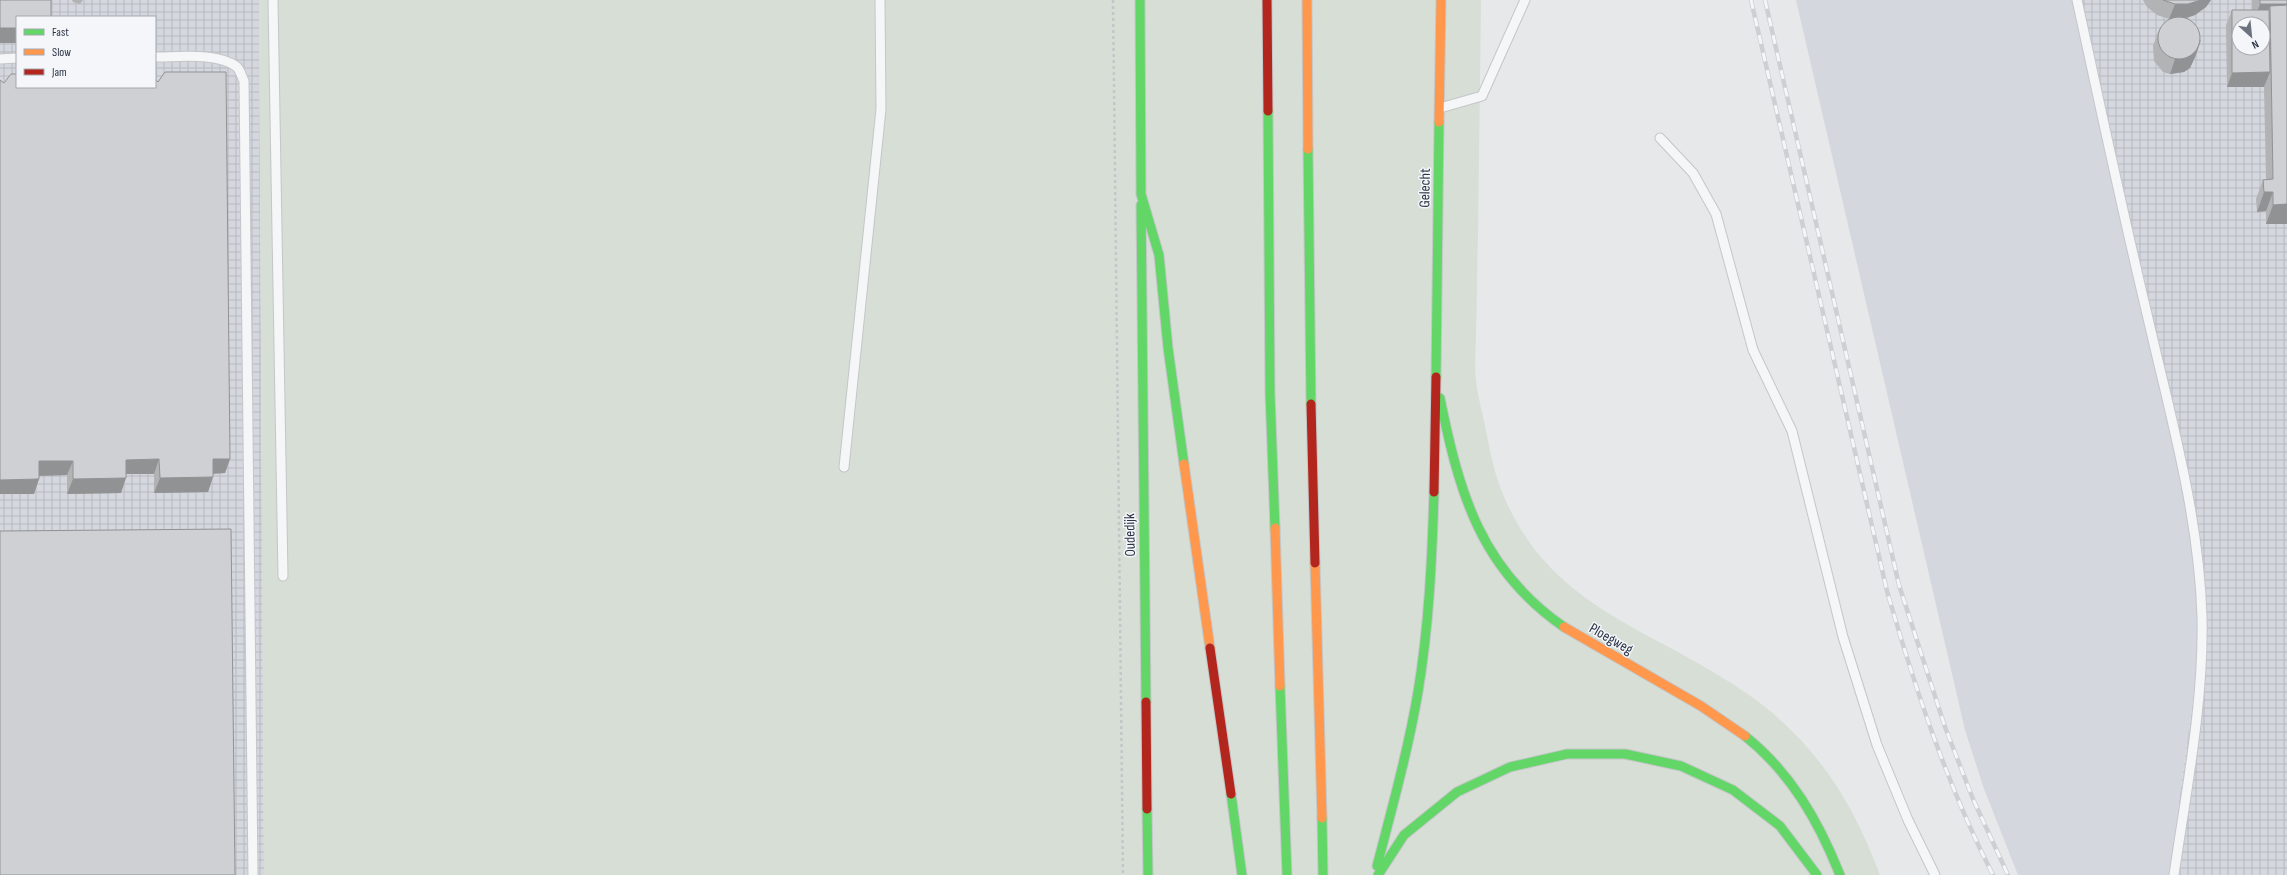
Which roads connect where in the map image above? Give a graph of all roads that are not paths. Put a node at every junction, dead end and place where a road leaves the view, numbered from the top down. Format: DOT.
graph roads {
  1 [pos="273,0"];
  2 [pos="880,0"];
  3 [pos="1140,0"];
  4 [pos="1267,0"];
  5 [pos="1307,0"];
  6 [pos="1441,0"];
  7 [pos="1525,0"];
  8 [pos="2077,0"];
  9 [pos="156,57"];
  10 [pos="16,58"];
  11 [pos="0,59"];
  12 [pos="1440,108"];
  13 [pos="1660,138"];
  14 [pos="1141,194"];
  15 [pos="1436,377"];
  16 [pos="844,467"];
  17 [pos="283,576"];
  18 [pos="253,875"];
  19 [pos="1148,875"];
  20 [pos="1242,875"];
  21 [pos="1287,875"];
  22 [pos="1323,875"];
  23 [pos="1376,875"];
  24 [pos="1817,875"];
  25 [pos="1840,875"];
  26 [pos="1936,875"];
  27 [pos="2174,875"];
  1 -- 17 [label="lane"];
  2 -- 16 [label="lane"];
  3 -- 14 [label="main road, Oudedijk"];
  4 -- 21 [label="main road"];
  5 -- 22 [label="main road"];
  6 -- 12 [label="main road, Gelecht"];
  7 -- 12 [label="lane"];
  8 -- 27 [label="lane"];
  9 -- 18 [label="lane"];
  10 -- 11 [label="lane"];
  12 -- 15 [label="main road, Gelecht"];
  13 -- 26 [label="lane"];
  14 -- 19 [label="main road, Oudedijk"];
  14 -- 20 [label="main road"];
  15 -- 23 [label="main road"];
  15 -- 25 [label="main road, Ploegweg"];
  23 -- 24 [label="main road"];
}
